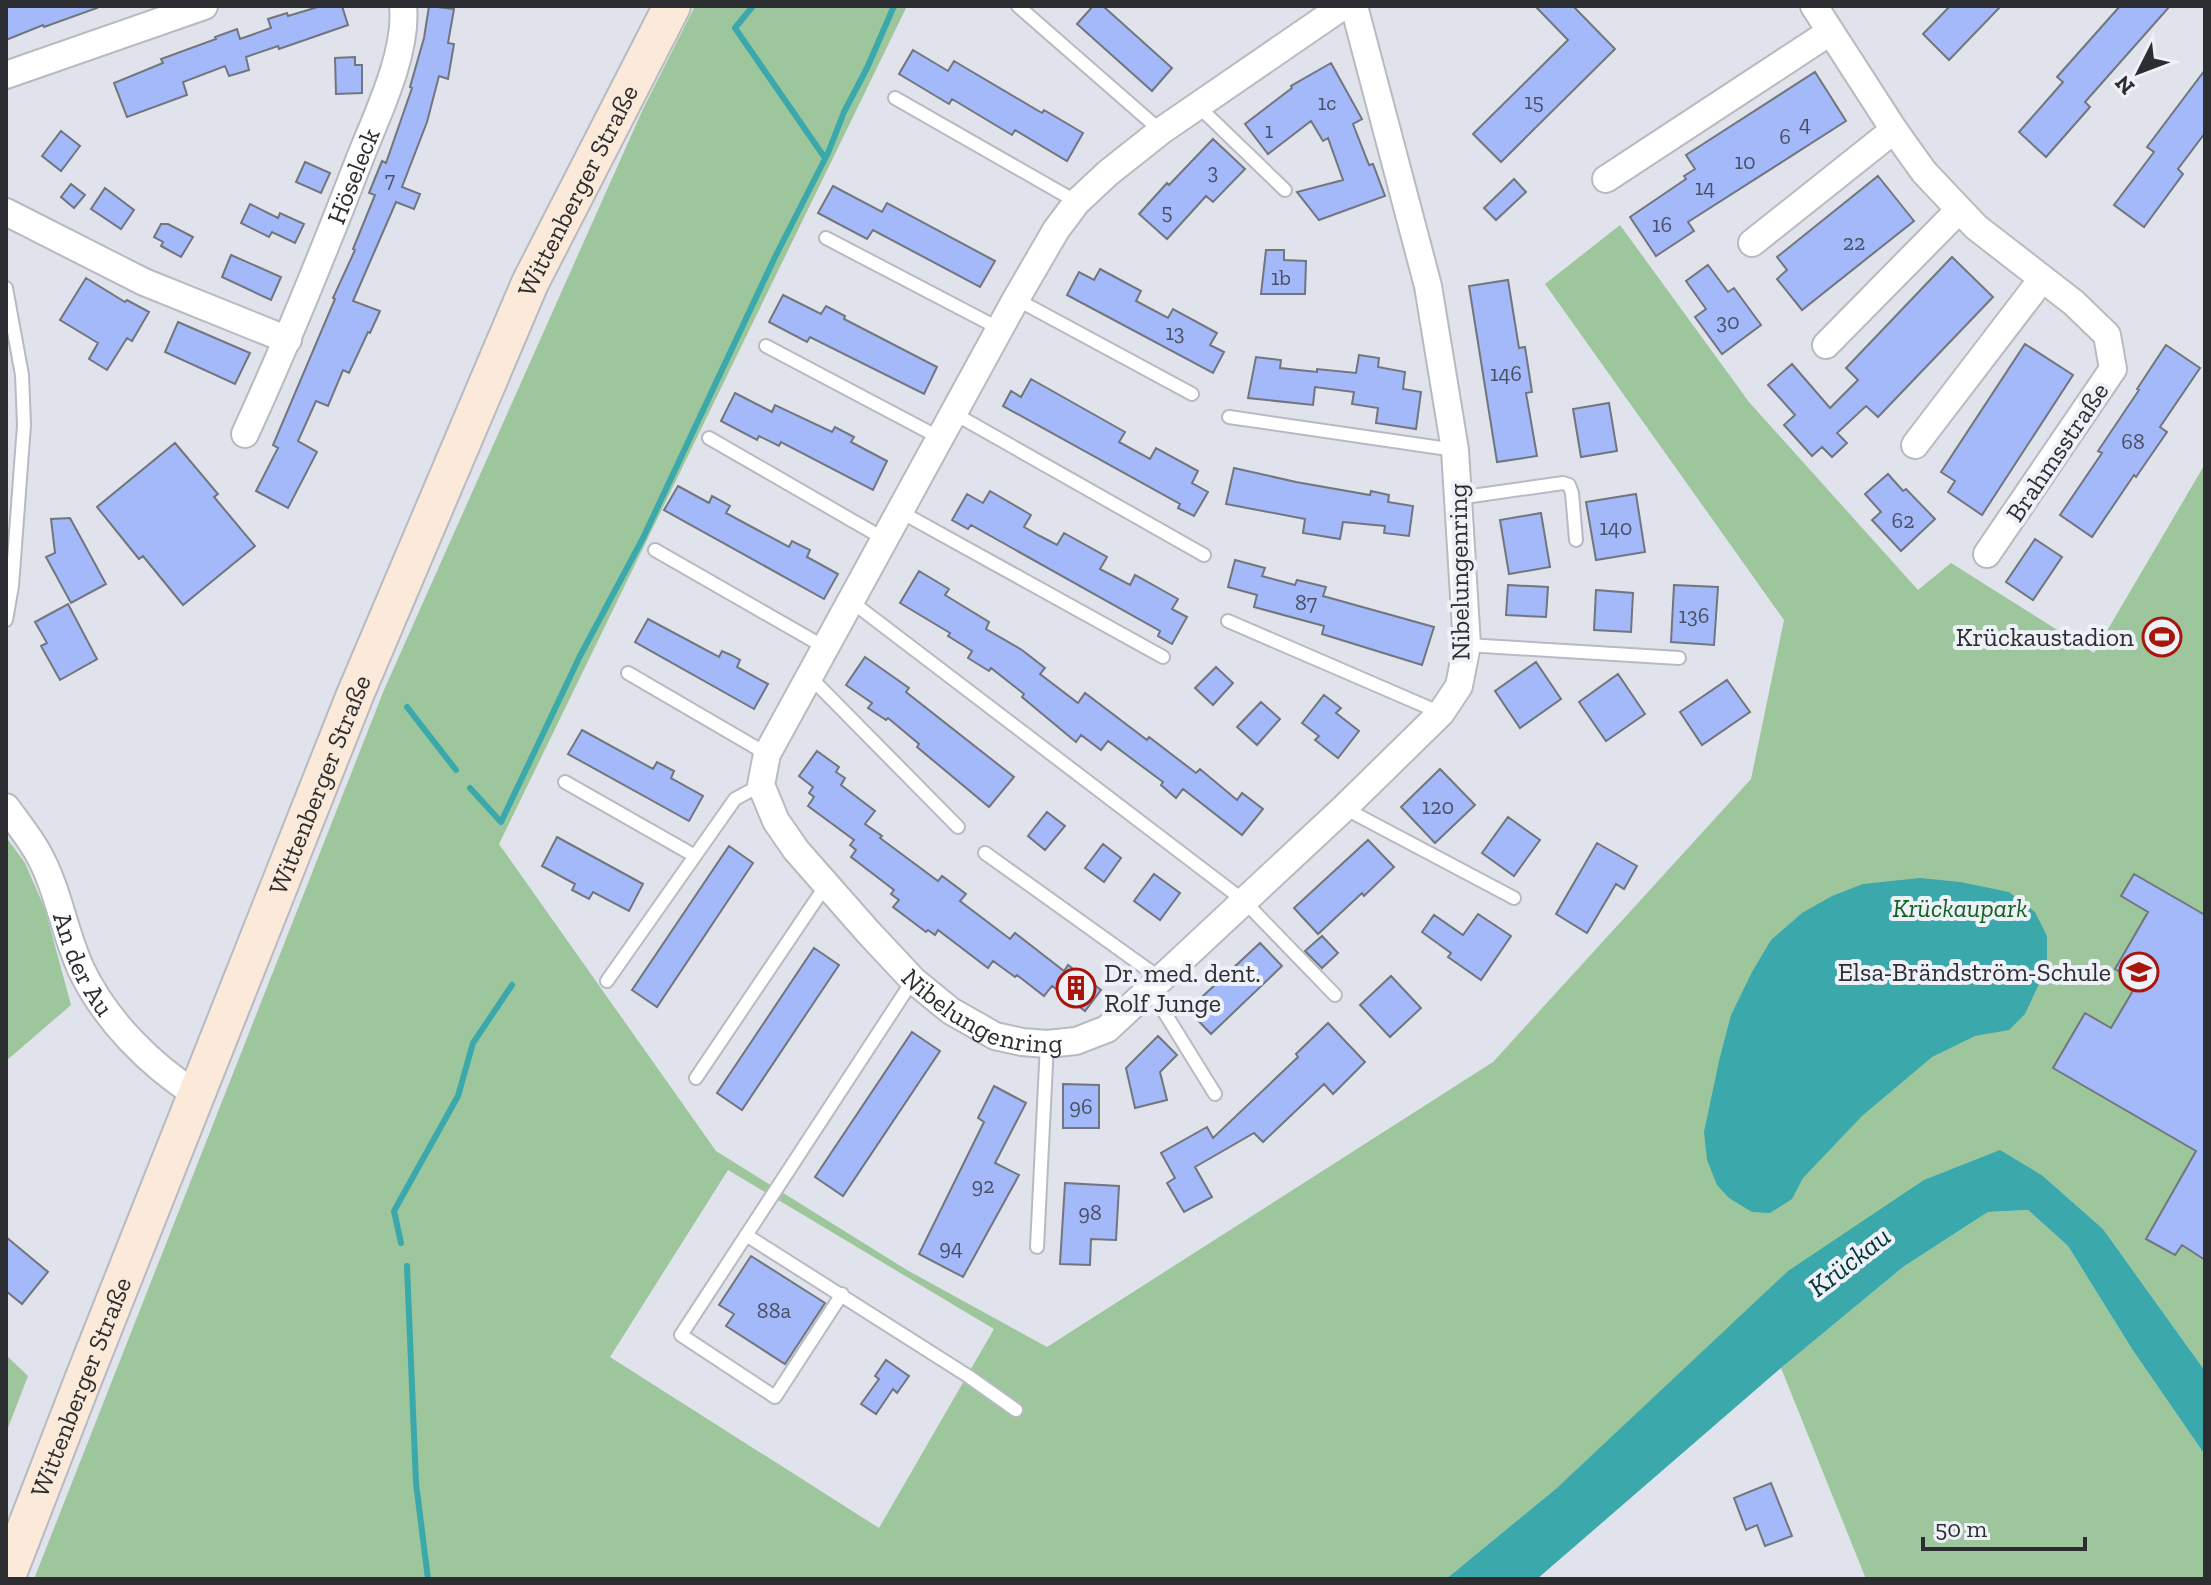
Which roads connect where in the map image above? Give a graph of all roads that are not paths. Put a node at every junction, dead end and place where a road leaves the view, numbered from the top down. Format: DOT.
graph roads {
  1 [pos="204,6"];
  2 [pos="403,6"];
  3 [pos="1018,6"];
  4 [pos="1343,6"];
  5 [pos="1354,6"];
  6 [pos="1814,6"];
  7 [pos="670,7"];
  8 [pos="1830,32"];
  9 [pos="6,75"];
  10 [pos="895,98"];
  11 [pos="1198,106"];
  12 [pos="1894,130"];
  13 [pos="1161,131"];
  14 [pos="1606,179"];
  15 [pos="1285,190"];
  16 [pos="1077,202"];
  17 [pos="1959,210"];
  18 [pos="6,212"];
  19 [pos="826,238"];
  20 [pos="1752,243"];
  21 [pos="2042,279"];
  22 [pos="6,288"];
  23 [pos="1016,299"];
  24 [pos="1000,329"];
  25 [pos="288,340"];
  26 [pos="1826,345"];
  27 [pos="766,346"];
  28 [pos="1192,394"];
  29 [pos="955,414"];
  30 [pos="1229,417"];
  31 [pos="245,434"];
  32 [pos="709,438"];
  33 [pos="942,439"];
  34 [pos="1915,445"];
  35 [pos="1455,450"];
  36 [pos="1458,498"];
  37 [pos="901,512"];
  38 [pos="886,540"];
  39 [pos="1576,540"];
  40 [pos="655,550"];
  41 [pos="1987,554"];
  42 [pos="1204,555"];
  43 [pos="852,602"];
  44 [pos="6,620"];
  45 [pos="1228,621"];
  46 [pos="1467,645"];
  47 [pos="826,648"];
  48 [pos="1163,657"];
  49 [pos="1679,658"];
  50 [pos="628,673"];
  51 [pos="810,677"];
  52 [pos="1441,713"];
  53 [pos="767,754"];
  54 [pos="565,782"];
  55 [pos="761,785"];
  56 [pos="6,807"];
  57 [pos="1344,808"];
  58 [pos="958,827"];
  59 [pos="985,853"];
  60 [pos="695,856"];
  61 [pos="826,885"];
  62 [pos="1514,898"];
  63 [pos="1243,900"];
  64 [pos="913,980"];
  65 [pos="607,981"];
  66 [pos="1155,984"];
  67 [pos="1335,995"];
  68 [pos="1047,1044"];
  69 [pos="696,1078"];
  70 [pos="1215,1094"];
  71 [pos="197,1095"];
  72 [pos="746,1235"];
  73 [pos="1037,1247"];
  74 [pos="842,1294"];
  75 [pos="1016,1410"];
  76 [pos="12,1566"];
  1 -- 9 [label="street"];
  2 -- 25 [label="street, Höseleck"];
  3 -- 13 [label="lane"];
  4 -- 11 [label="street"];
  5 -- 35 [label="street, Nibelungenring"];
  6 -- 8 [label="street, Brahmsstraße"];
  7 -- 71 [label="main road, Wittenberger Straße"];
  8 -- 12 [label="street, Brahmsstraße"];
  8 -- 14 [label="street"];
  10 -- 16 [label="lane"];
  11 -- 13 [label="street"];
  11 -- 15 [label="lane"];
  12 -- 17 [label="street, Brahmsstraße"];
  12 -- 20 [label="street"];
  13 -- 16 [label="street"];
  16 -- 23 [label="street"];
  17 -- 21 [label="street, Brahmsstraße"];
  17 -- 26 [label="street"];
  18 -- 25 [label="street"];
  19 -- 24 [label="lane"];
  21 -- 34 [label="street"];
  21 -- 41 [label="street, Brahmsstraße"];
  22 -- 44 [label="lane"];
  23 -- 24 [label="street"];
  23 -- 28 [label="lane"];
  24 -- 29 [label="street"];
  25 -- 31 [label="street, Höseleck"];
  27 -- 33 [label="lane"];
  29 -- 33 [label="street"];
  29 -- 42 [label="lane"];
  30 -- 35 [label="lane"];
  32 -- 38 [label="lane"];
  33 -- 37 [label="street"];
  35 -- 36 [label="street, Nibelungenring"];
  36 -- 39 [label="lane"];
  36 -- 46 [label="street, Nibelungenring"];
  37 -- 38 [label="street"];
  37 -- 48 [label="lane"];
  38 -- 43 [label="street"];
  40 -- 47 [label="lane"];
  43 -- 47 [label="street"];
  43 -- 63 [label="lane"];
  45 -- 52 [label="lane"];
  46 -- 49 [label="lane"];
  46 -- 52 [label="street, Nibelungenring"];
  47 -- 51 [label="street"];
  50 -- 53 [label="lane"];
  51 -- 53 [label="street"];
  51 -- 58 [label="lane"];
  52 -- 57 [label="street, Nibelungenring"];
  53 -- 55 [label="street"];
  54 -- 60 [label="lane"];
  55 -- 60 [label="lane"];
  55 -- 61 [label="street, Nibelungenring"];
  56 -- 71 [label="street, An der Au"];
  57 -- 62 [label="lane"];
  57 -- 63 [label="street, Nibelungenring"];
  59 -- 66 [label="lane"];
  60 -- 65 [label="lane"];
  61 -- 64 [label="street, Nibelungenring"];
  61 -- 69 [label="lane"];
  63 -- 66 [label="street, Nibelungenring"];
  63 -- 67 [label="lane"];
  64 -- 68 [label="street, Nibelungenring"];
  64 -- 72 [label="lane"];
  66 -- 68 [label="street, Nibelungenring"];
  66 -- 70 [label="lane"];
  68 -- 73 [label="lane"];
  71 -- 76 [label="main road, Wittenberger Straße"];
  72 -- 74 [label="lane"];
  72 -- 74 [label="lane"];
  74 -- 75 [label="lane"];
}
